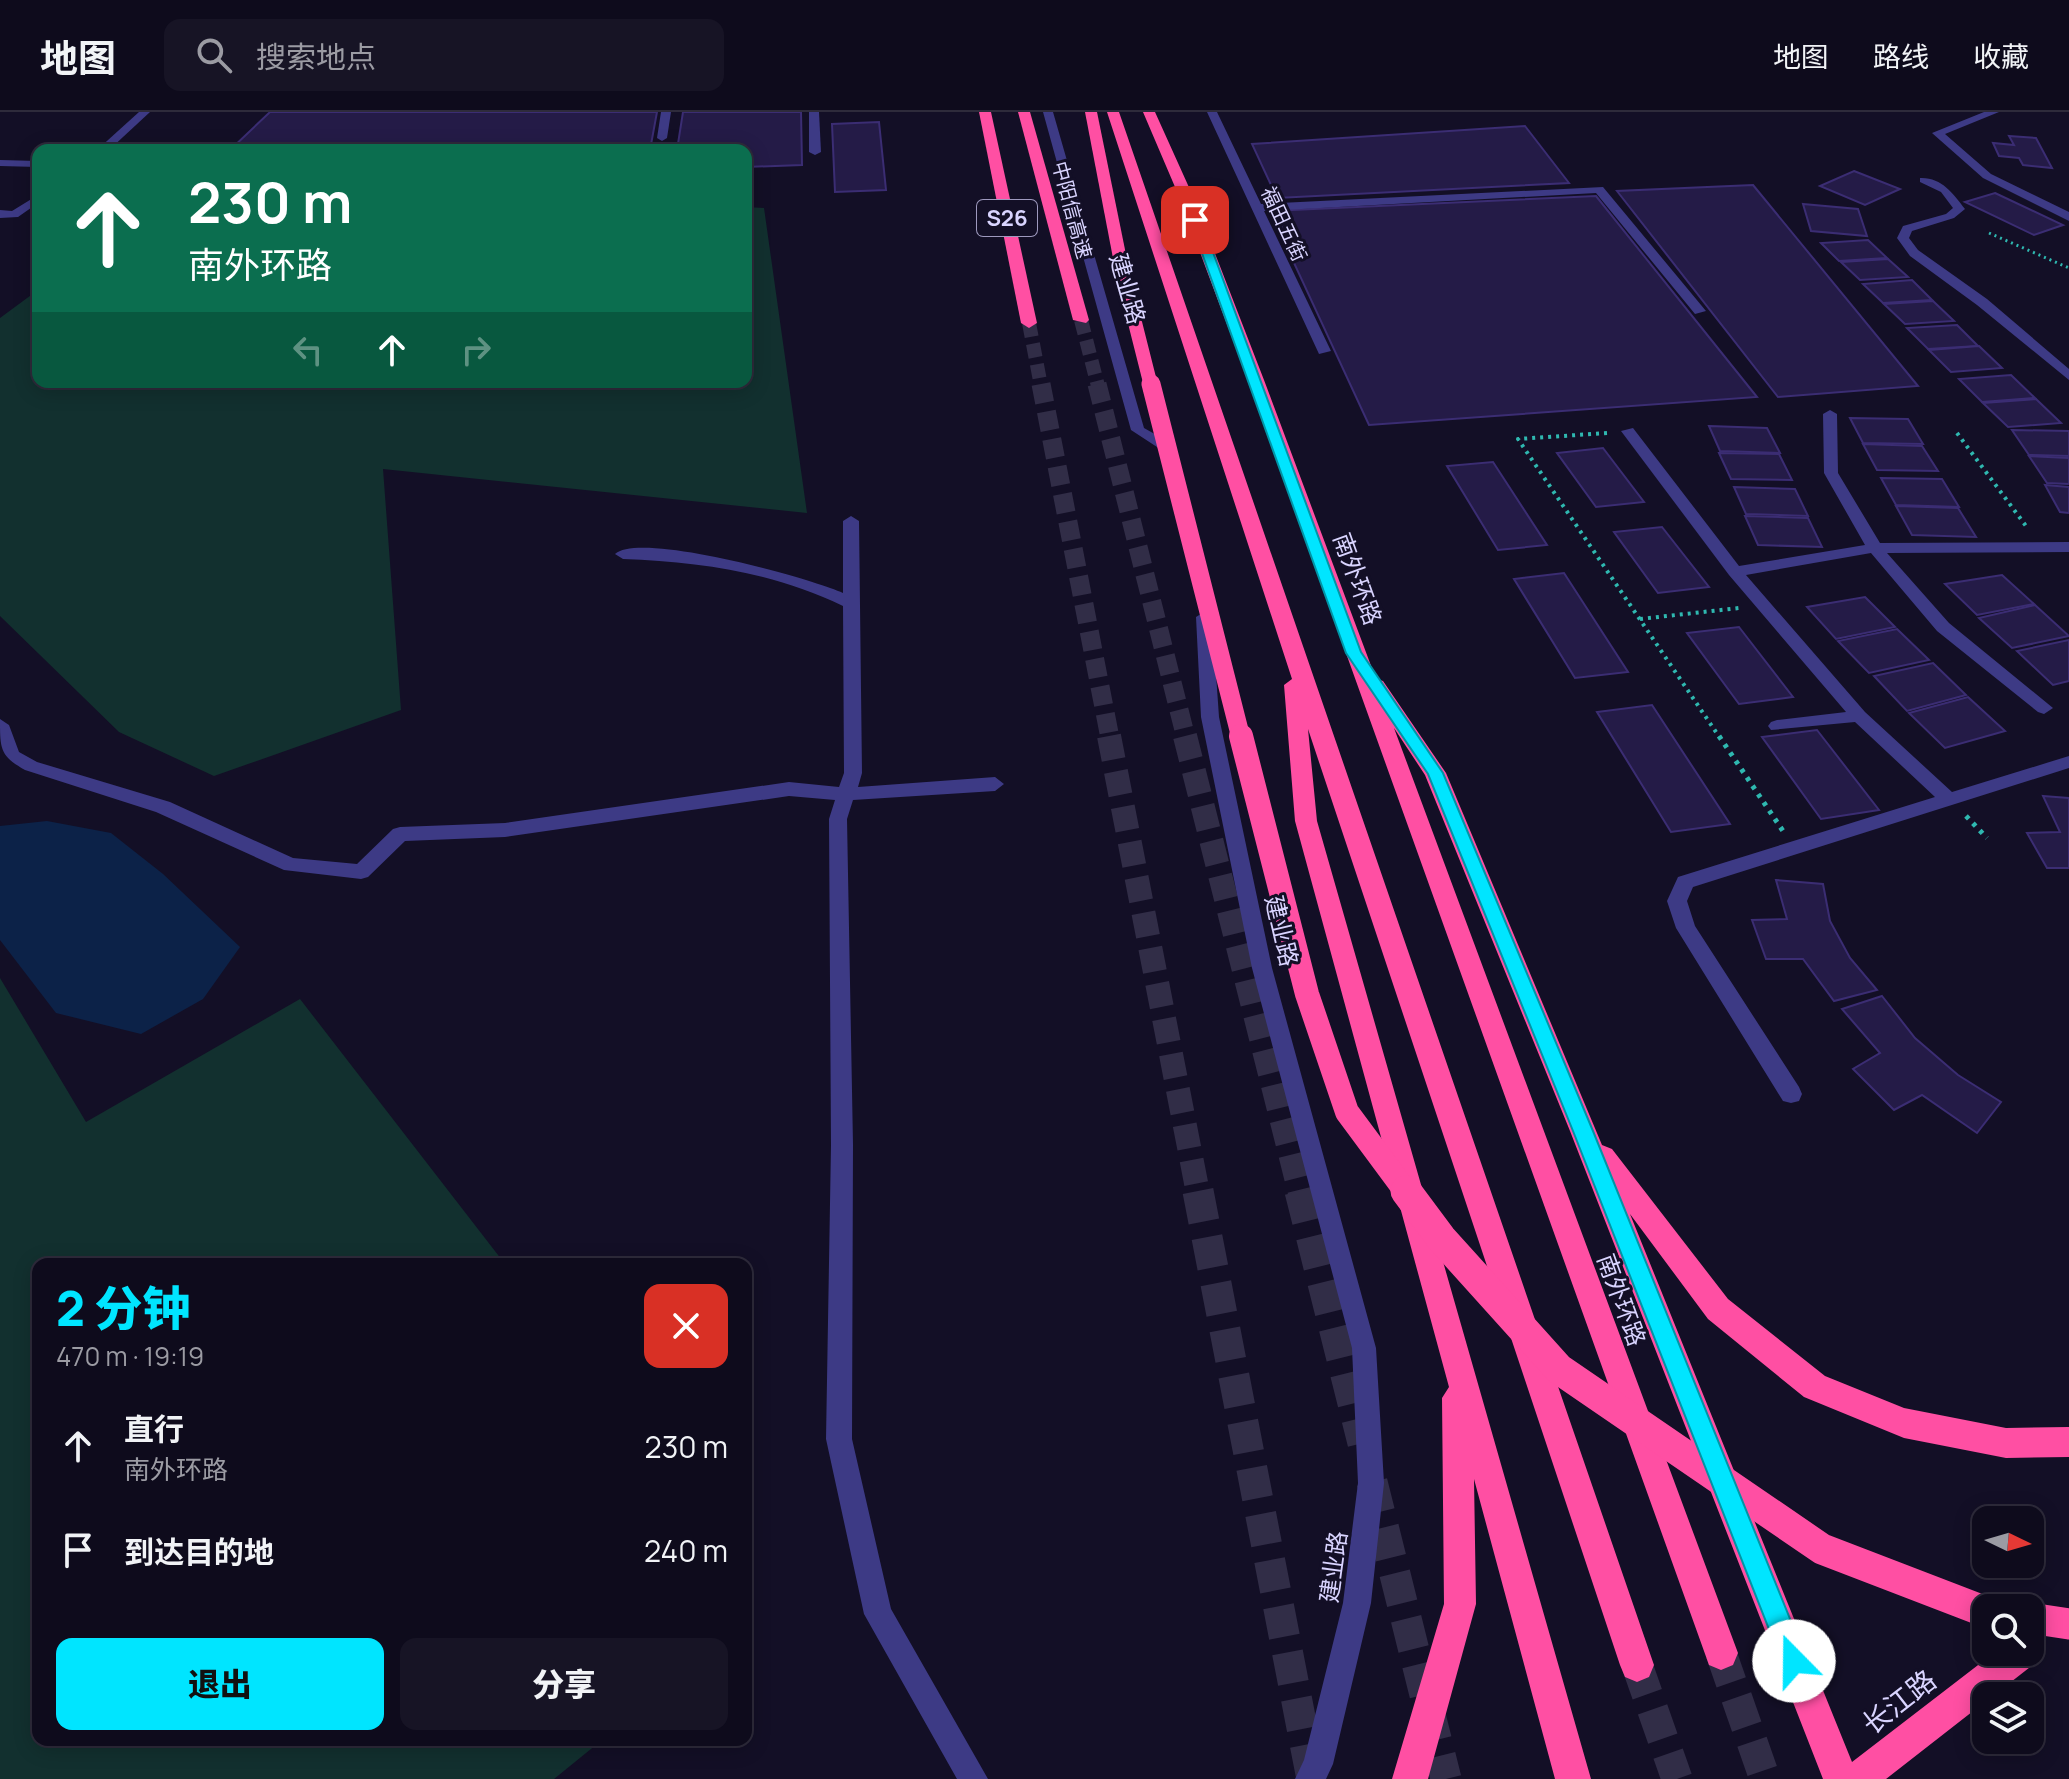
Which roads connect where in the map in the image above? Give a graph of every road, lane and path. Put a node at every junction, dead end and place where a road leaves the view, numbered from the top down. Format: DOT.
graph roads {
  1 [pos="145,112"];
  2 [pos="666,112"];
  3 [pos="814,112"];
  4 [pos="985,112"];
  5 [pos="1024,112"];
  6 [pos="1048,112"];
  7 [pos="1091,112"];
  8 [pos="1113,112"];
  9 [pos="1149,112"];
  10 [pos="1212,112"];
  11 [pos="1994,112"];
  12 [pos="662,138"];
  13 [pos="110,144"];
  14 [pos="815,152"];
  15 [pos="0,163"];
  16 [pos="32,164"];
  17 [pos="1924,180"];
  18 [pos="32,202"];
  19 [pos="1257,208"];
  20 [pos="0,214"];
  21 [pos="2069,217"];
  22 [pos="1989,233"];
  23 [pos="2069,268"];
  24 [pos="1700,311"];
  25 [pos="1081,320"];
  26 [pos="1029,323"];
  27 [pos="1324,351"];
  28 [pos="2069,376"];
  29 [pos="1830,414"];
  30 [pos="1628,431"];
  31 [pos="1957,433"];
  32 [pos="851,521"];
  33 [pos="2042,546"];
  34 [pos="2069,547"];
  35 [pos="1875,548"];
  36 [pos="623,554"];
  37 [pos="1735,572"];
  38 [pos="851,603"];
  39 [pos="1764,606"];
  40 [pos="1640,619"];
  41 [pos="1290,647"];
  42 [pos="1354,653"];
  43 [pos="2044,708"];
  44 [pos="1859,716"];
  45 [pos="0,725"];
  46 [pos="1777,726"];
  47 [pos="2069,762"];
  48 [pos="995,784"];
  49 [pos="846,794"];
  50 [pos="1951,801"];
  51 [pos="1987,838"];
  52 [pos="1794,848"];
  53 [pos="1791,1094"];
  54 [pos="1583,1131"];
  55 [pos="1457,1363"];
  56 [pos="2069,1442"];
  57 [pos="1972,1610"];
  58 [pos="2069,1616"];
  59 [pos="2044,1620"];
  60 [pos="2069,1624"];
  61 [pos="2044,1635"];
  62 [pos="1721,1653"];
  63 [pos="1637,1665"];
  64 [pos="2004,1666"];
  65 [pos="973,1779"];
  66 [pos="1310,1779"];
  67 [pos="1410,1779"];
  68 [pos="1573,1779"];
  69 [pos="1841,1779"];
  70 [pos="1858,1779"];
  1 -- 13 [label="street"];
  2 -- 12 [label="street"];
  3 -- 14 [label="street"];
  4 -- 26 [label="highway, S26"];
  5 -- 25 [label="highway, 中阳信高速 / S26"];
  6 -- 66 [label="street, 建业路"];
  7 -- 57 [label="highway, bridge"];
  8 -- 41 [label="highway"];
  9 -- 42 [label="highway, 南外环路"];
  10 -- 19 [label="street, 福田五街"];
  11 -- 21 [label="street"];
  15 -- 16 [label="street"];
  17 -- 28 [label="street"];
  18 -- 20 [label="street"];
  19 -- 24 [label="street"];
  19 -- 27 [label="street, 福田五街"];
  22 -- 23 [label="path"];
  29 -- 35 [label="street"];
  30 -- 37 [label="street"];
  30 -- 40 [label="path"];
  31 -- 33 [label="path"];
  32 -- 38 [label="street"];
  33 -- 34 [label="street"];
  33 -- 35 [label="street"];
  35 -- 37 [label="street"];
  35 -- 43 [label="street"];
  36 -- 38 [label="street"];
  37 -- 39 [label="street"];
  38 -- 49 [label="street"];
  39 -- 40 [label="path"];
  39 -- 44 [label="street"];
  40 -- 52 [label="path"];
  41 -- 55 [label="highway"];
  41 -- 63 [label="highway"];
  42 -- 54 [label="highway"];
  42 -- 62 [label="highway, 南外环路"];
  44 -- 46 [label="street"];
  44 -- 50 [label="street"];
  45 -- 49 [label="street"];
  47 -- 50 [label="street"];
  48 -- 49 [label="street"];
  49 -- 65 [label="street"];
  50 -- 51 [label="path"];
  50 -- 52 [label="street"];
  52 -- 53 [label="street"];
  54 -- 56 [label="highway"];
  54 -- 69 [label="highway"];
  55 -- 67 [label="highway"];
  55 -- 68 [label="highway"];
  58 -- 61 [label="highway"];
  59 -- 60 [label="highway, bridge"];
  64 -- 70 [label="highway, 长江路"];
}
